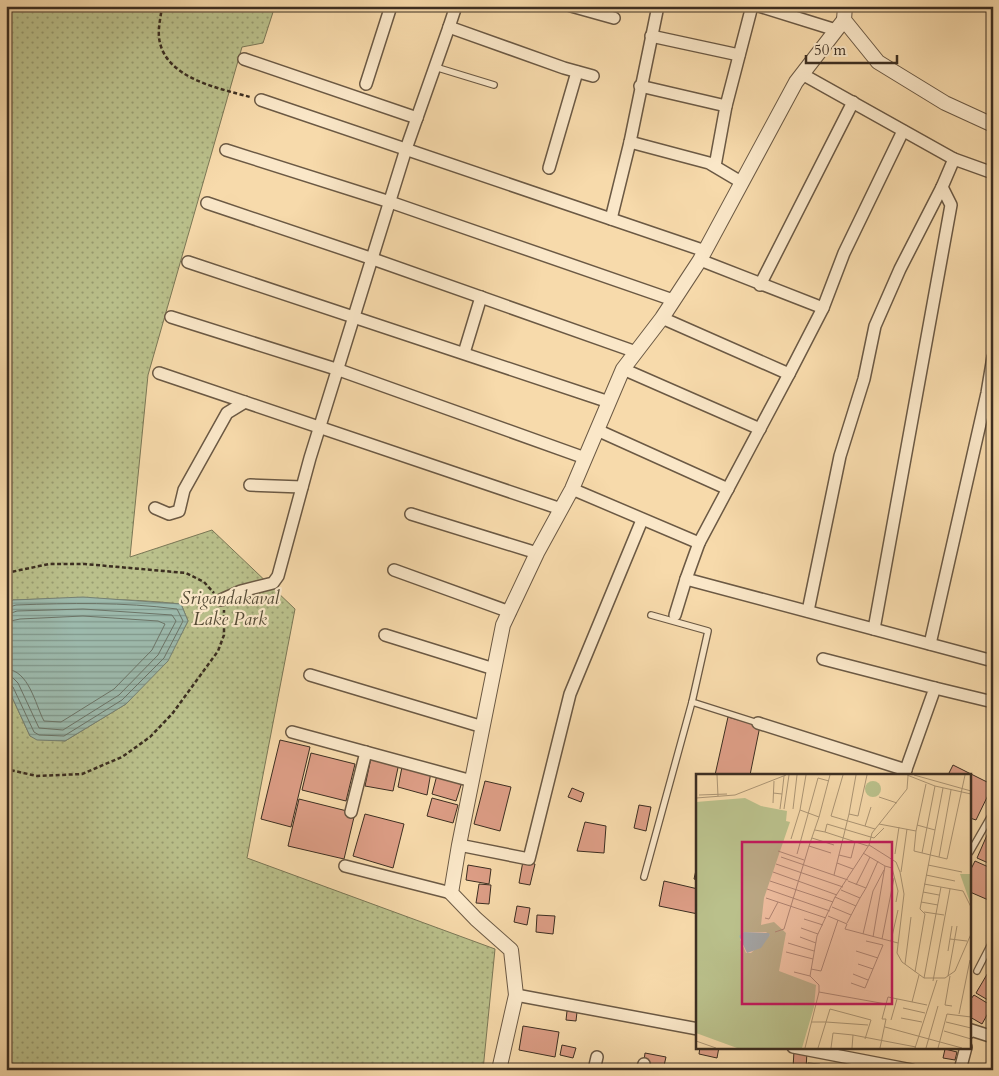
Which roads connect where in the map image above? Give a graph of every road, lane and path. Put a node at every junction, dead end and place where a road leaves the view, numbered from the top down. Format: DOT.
graph roads {
  1 [pos="162,6"];
  2 [pos="391,6"];
  3 [pos="456,6"];
  4 [pos="571,6"];
  5 [pos="658,6"];
  6 [pos="752,6"];
  7 [pos="759,6"];
  8 [pos="845,6"];
  9 [pos="614,18"];
  10 [pos="840,25"];
  11 [pos="449,26"];
  12 [pos="651,36"];
  13 [pos="739,55"];
  14 [pos="244,60"];
  15 [pos="435,66"];
  16 [pos="577,72"];
  17 [pos="802,74"];
  18 [pos="593,76"];
  19 [pos="366,84"];
  20 [pos="494,85"];
  21 [pos="640,86"];
  22 [pos="261,100"];
  23 [pos="853,102"];
  24 [pos="726,106"];
  25 [pos="417,118"];
  26 [pos="993,124"];
  27 [pos="904,131"];
  28 [pos="630,142"];
  29 [pos="406,149"];
  30 [pos="226,150"];
  31 [pos="954,159"];
  32 [pos="715,166"];
  33 [pos="549,168"];
  34 [pos="993,173"];
  35 [pos="741,182"];
  36 [pos="942,187"];
  37 [pos="390,202"];
  38 [pos="207,203"];
  39 [pos="611,218"];
  40 [pos="703,256"];
  41 [pos="373,259"];
  42 [pos="188,262"];
  43 [pos="760,284"];
  44 [pos="481,297"];
  45 [pos="673,300"];
  46 [pos="823,308"];
  47 [pos="171,317"];
  48 [pos="355,317"];
  49 [pos="662,318"];
  50 [pos="636,352"];
  51 [pos="464,353"];
  52 [pos="993,357"];
  53 [pos="623,369"];
  54 [pos="339,370"];
  55 [pos="159,373"];
  56 [pos="789,374"];
  57 [pos="245,402"];
  58 [pos="609,402"];
  59 [pos="320,427"];
  60 [pos="760,429"];
  61 [pos="597,430"];
  62 [pos="585,458"];
  63 [pos="250,485"];
  64 [pos="302,487"];
  65 [pos="572,489"];
  66 [pos="728,489"];
  67 [pos="155,508"];
  68 [pos="561,509"];
  69 [pos="411,514"];
  70 [pos="642,520"];
  71 [pos="699,543"];
  72 [pos="537,553"];
  73 [pos="394,570"];
  74 [pos="6,572"];
  75 [pos="686,579"];
  76 [pos="221,600"];
  77 [pos="808,611"];
  78 [pos="510,612"];
  79 [pos="651,615"];
  80 [pos="675,618"];
  81 [pos="874,629"];
  82 [pos="385,635"];
  83 [pos="930,644"];
  84 [pos="992,658"];
  85 [pos="823,659"];
  86 [pos="494,669"];
  87 [pos="310,674"];
  88 [pos="935,688"];
  89 [pos="692,702"];
  90 [pos="993,702"];
  91 [pos="758,723"];
  92 [pos="483,727"];
  93 [pos="292,732"];
  94 [pos="366,752"];
  95 [pos="6,766"];
  96 [pos="905,772"];
  97 [pos="472,781"];
  98 [pos="351,812"];
  99 [pos="993,812"];
  100 [pos="459,844"];
  101 [pos="972,849"];
  102 [pos="345,866"];
  103 [pos="644,877"];
  104 [pos="452,893"];
  105 [pos="993,940"];
  106 [pos="977,971"];
  107 [pos="516,995"];
  108 [pos="696,1029"];
  109 [pos="972,1030"];
  110 [pos="993,1037"];
  111 [pos="799,1048"];
  112 [pos="966,1048"];
  113 [pos="597,1057"];
  114 [pos="499,1070"];
  115 [pos="594,1070"];
  116 [pos="912,1070"];
  117 [pos="960,1070"];
  1 -- 22 [label="path"];
  2 -- 19 [label="street"];
  3 -- 11 [label="street"];
  4 -- 9 [label="street"];
  5 -- 12 [label="street"];
  6 -- 13 [label="street"];
  7 -- 10 [label="street"];
  8 -- 10 [label="street"];
  10 -- 17 [label="street"];
  10 -- 26 [label="street"];
  11 -- 15 [label="street"];
  11 -- 16 [label="street"];
  12 -- 13 [label="street"];
  12 -- 21 [label="street"];
  13 -- 24 [label="street"];
  14 -- 25 [label="street"];
  15 -- 20 [label="lane"];
  15 -- 25 [label="street"];
  16 -- 18 [label="street"];
  16 -- 33 [label="street"];
  17 -- 23 [label="street"];
  17 -- 35 [label="street"];
  21 -- 24 [label="street"];
  21 -- 28 [label="street"];
  22 -- 29 [label="street"];
  23 -- 27 [label="street"];
  23 -- 43 [label="street"];
  24 -- 32 [label="street"];
  25 -- 29 [label="street"];
  27 -- 31 [label="street"];
  27 -- 46 [label="street"];
  28 -- 32 [label="street"];
  28 -- 39 [label="street"];
  29 -- 37 [label="street"];
  29 -- 39 [label="street"];
  30 -- 37 [label="street"];
  31 -- 34 [label="street"];
  31 -- 36 [label="street"];
  32 -- 35 [label="street"];
  35 -- 40 [label="street"];
  36 -- 77 [label="street"];
  36 -- 81 [label="street"];
  37 -- 41 [label="street"];
  37 -- 45 [label="street"];
  38 -- 41 [label="street"];
  39 -- 40 [label="street"];
  40 -- 43 [label="street"];
  40 -- 45 [label="street"];
  41 -- 44 [label="street"];
  41 -- 48 [label="street"];
  42 -- 48 [label="street"];
  43 -- 46 [label="street"];
  44 -- 50 [label="street"];
  44 -- 51 [label="street"];
  45 -- 49 [label="street"];
  46 -- 56 [label="street"];
  47 -- 54 [label="street"];
  48 -- 51 [label="street"];
  48 -- 54 [label="street"];
  49 -- 50 [label="street"];
  49 -- 56 [label="street"];
  50 -- 53 [label="street"];
  51 -- 58 [label="street"];
  52 -- 83 [label="street"];
  53 -- 58 [label="street"];
  53 -- 60 [label="street"];
  54 -- 59 [label="street"];
  54 -- 62 [label="street"];
  55 -- 57 [label="street"];
  56 -- 60 [label="street"];
  57 -- 59 [label="street"];
  57 -- 67 [label="street"];
  58 -- 61 [label="street"];
  59 -- 64 [label="street"];
  59 -- 68 [label="street"];
  60 -- 66 [label="street"];
  61 -- 62 [label="street"];
  61 -- 66 [label="street"];
  62 -- 65 [label="street"];
  63 -- 64 [label="street"];
  64 -- 76 [label="street"];
  65 -- 68 [label="street"];
  65 -- 70 [label="street"];
  66 -- 71 [label="street"];
  68 -- 72 [label="street"];
  69 -- 72 [label="street"];
  70 -- 71 [label="street"];
  70 -- 100 [label="street"];
  71 -- 75 [label="street"];
  72 -- 78 [label="street"];
  73 -- 78 [label="street"];
  74 -- 76 [label="path"];
  75 -- 77 [label="street"];
  75 -- 80 [label="street"];
  76 -- 95 [label="path"];
  77 -- 81 [label="street"];
  78 -- 86 [label="street"];
  79 -- 80 [label="lane"];
  80 -- 89 [label="lane"];
  81 -- 83 [label="street"];
  82 -- 86 [label="street"];
  83 -- 84 [label="street"];
  85 -- 88 [label="street"];
  86 -- 92 [label="street"];
  87 -- 92 [label="street"];
  88 -- 90 [label="street"];
  88 -- 96 [label="street"];
  89 -- 91 [label="lane"];
  89 -- 103 [label="lane"];
  91 -- 96 [label="street"];
  92 -- 97 [label="street"];
  93 -- 94 [label="street"];
  94 -- 97 [label="street"];
  94 -- 98 [label="street"];
  97 -- 100 [label="street"];
  99 -- 101 [label="lane"];
  100 -- 104 [label="street"];
  102 -- 104 [label="street"];
  104 -- 107 [label="street"];
  105 -- 106 [label="lane"];
  107 -- 108 [label="street"];
  107 -- 114 [label="street"];
  109 -- 110 [label="street"];
  111 -- 116 [label="street"];
  112 -- 117 [label="street"];
  113 -- 115 [label="street"];
}
